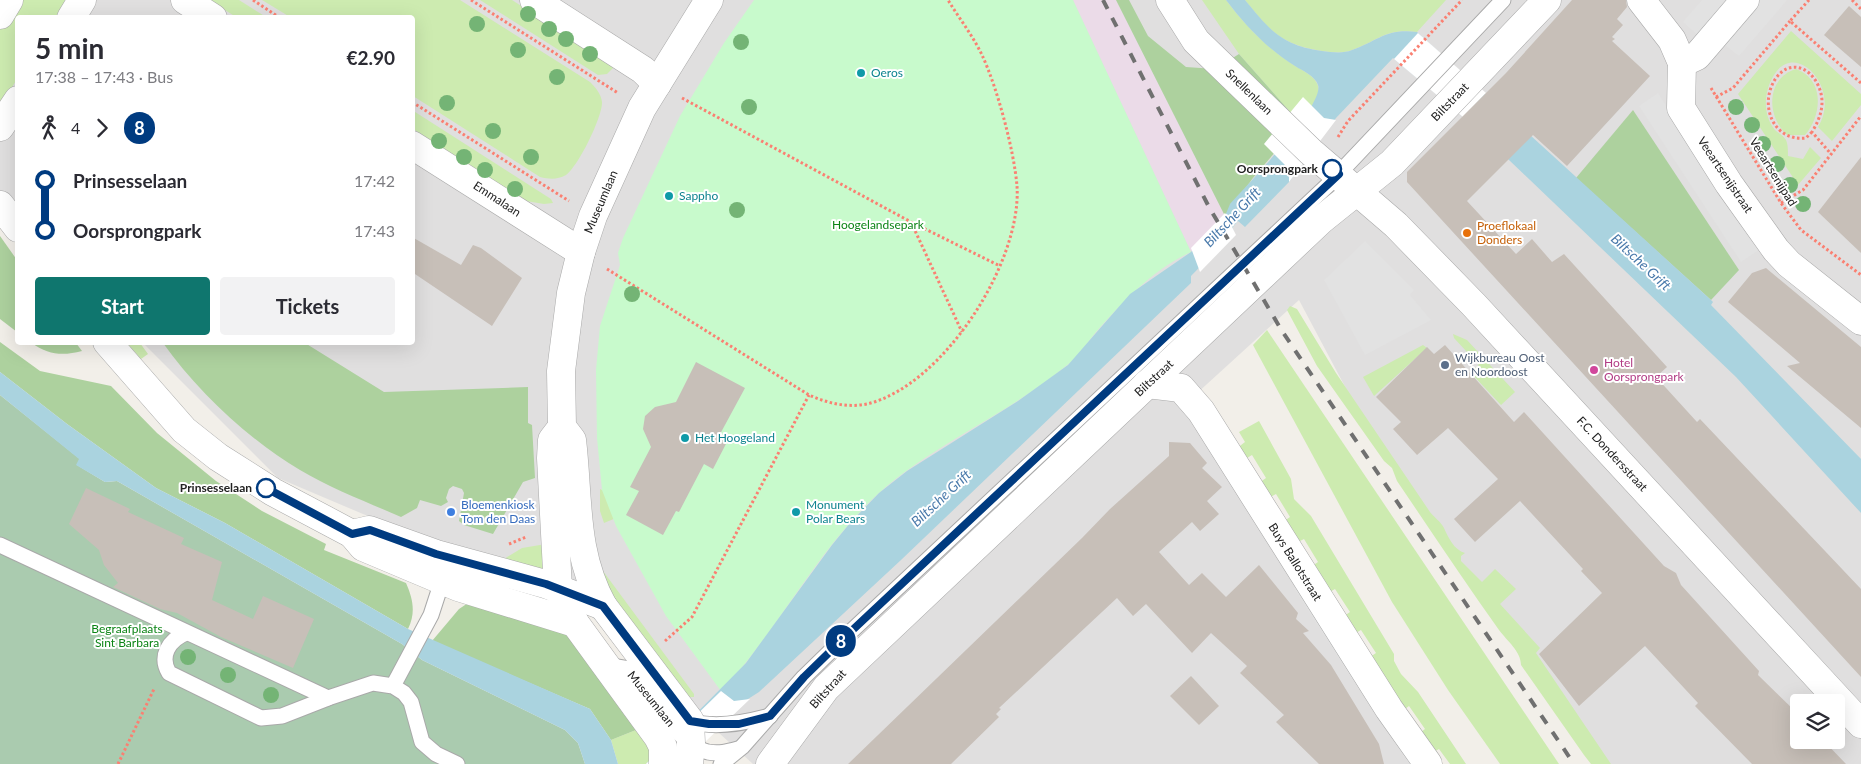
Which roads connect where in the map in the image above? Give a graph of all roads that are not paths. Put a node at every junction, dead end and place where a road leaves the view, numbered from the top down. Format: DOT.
graph roads {
  1 [pos="10,0"];
  2 [pos="82,0"];
  3 [pos="185,0"];
  4 [pos="534,0"];
  5 [pos="709,0"];
  6 [pos="1170,0"];
  7 [pos="1503,0"];
  8 [pos="1547,0"];
  9 [pos="1641,0"];
  10 [pos="1745,0"];
  11 [pos="0,15"];
  12 [pos="73,15"];
  13 [pos="208,15"];
  14 [pos="1689,60"];
  15 [pos="656,84"];
  16 [pos="15,104"];
  17 [pos="0,127"];
  18 [pos="415,147"];
  19 [pos="1348,182"];
  20 [pos="0,205"];
  21 [pos="15,224"];
  22 [pos="581,252"];
  23 [pos="1861,321"];
  24 [pos="110,345"];
  25 [pos="1147,384"];
  26 [pos="562,427"];
  27 [pos="0,545"];
  28 [pos="446,569"];
  29 [pos="558,589"];
  30 [pos="603,606"];
  31 [pos="575,623"];
  32 [pos="186,633"];
  33 [pos="392,686"];
  34 [pos="328,698"];
  35 [pos="770,716"];
  36 [pos="1861,724"];
  37 [pos="683,747"];
  38 [pos="742,747"];
  39 [pos="457,764"];
  40 [pos="721,764"];
  41 [pos="736,764"];
  42 [pos="770,764"];
  43 [pos="1428,764"];
  1 -- 11 [label="street"];
  2 -- 12 [label="street"];
  3 -- 13 [label="street"];
  4 -- 15 [label="street"];
  5 -- 15 [label="street, Museumlaan"];
  6 -- 19 [label="street, Snellenlaan"];
  7 -- 19 [label="lane, Biltstraat"];
  8 -- 19 [label="street, Biltstraat"];
  9 -- 14 [label="street, Veeartsenijstraat"];
  10 -- 14 [label="street"];
  14 -- 23 [label="street, Veeartsenijstraat"];
  15 -- 22 [label="street, Museumlaan"];
  16 -- 17 [label="street"];
  18 -- 22 [label="street, Emmalaan"];
  19 -- 25 [label="street, Biltstraat"];
  19 -- 35 [label="lane, Biltstraat"];
  19 -- 36 [label="street, F.C. Dondersstraat"];
  20 -- 21 [label="street"];
  22 -- 26 [label="street, Museumlaan"];
  24 -- 28 [label="street"];
  25 -- 42 [label="street, Biltstraat"];
  25 -- 43 [label="street, Buys Ballotstraat"];
  26 -- 29 [label="street, Museumlaan"];
  26 -- 30 [label="street, Museumlaan"];
  27 -- 32 [label="lane"];
  28 -- 29 [label="street"];
  28 -- 31 [label="street"];
  28 -- 33 [label="lane"];
  29 -- 30 [label="street"];
  29 -- 31 [label="street, Museumlaan"];
  30 -- 37 [label="street, Museumlaan"];
  31 -- 37 [label="street, Museumlaan"];
  32 -- 34 [label="lane"];
  32 -- 34 [label="lane"];
  33 -- 34 [label="lane"];
  33 -- 39 [label="lane"];
  35 -- 37 [label="lane"];
  35 -- 38 [label="lane, Biltstraat"];
  37 -- 38 [label="lane"];
  38 -- 40 [label="lane, Biltstraat"];
  38 -- 41 [label="lane, Biltstraat"];
}
